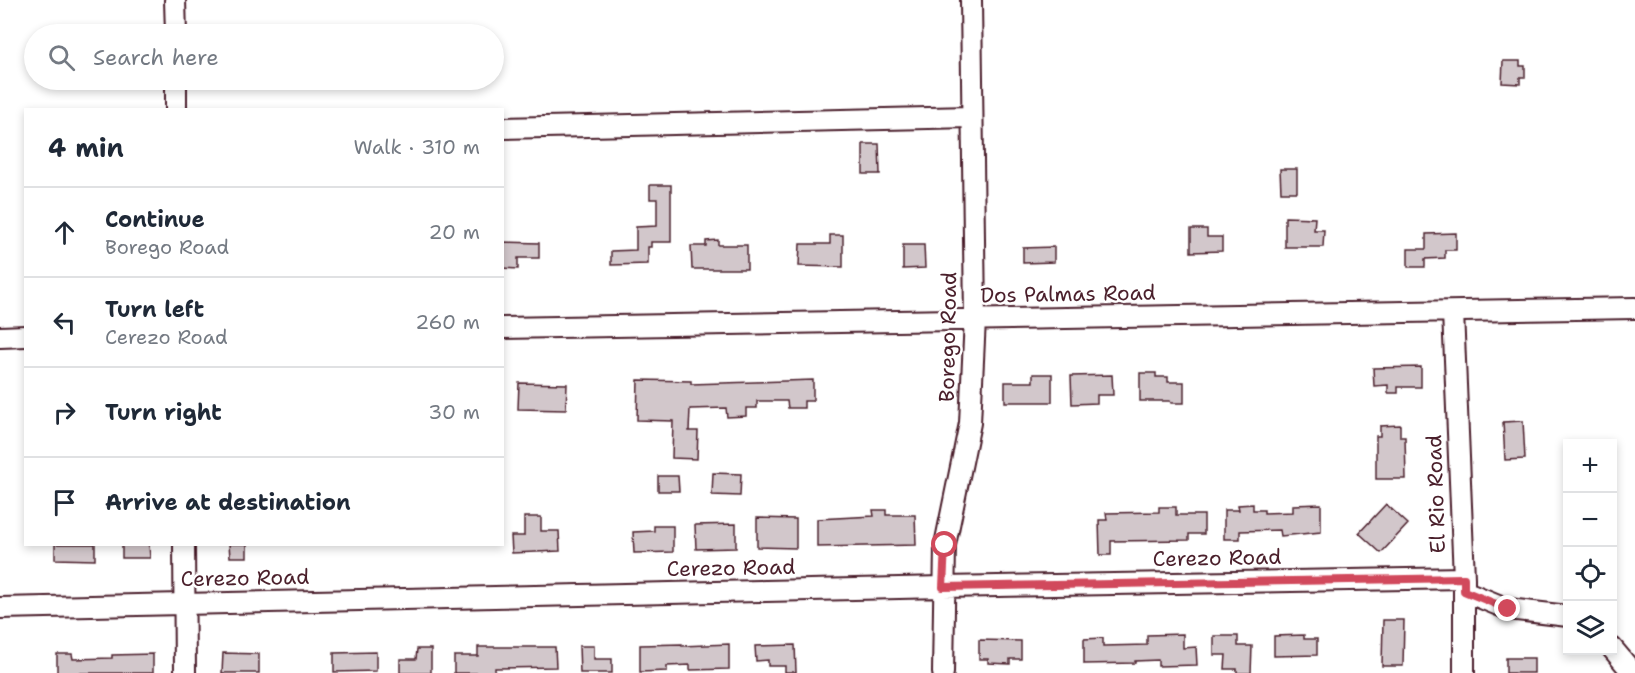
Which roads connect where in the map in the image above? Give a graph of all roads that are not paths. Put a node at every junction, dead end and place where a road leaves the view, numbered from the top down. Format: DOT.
graph roads {
  1 [pos="175,0"];
  2 [pos="971,0"];
  3 [pos="176,24"];
  4 [pos="176,90"];
  5 [pos="176,108"];
  6 [pos="971,117"];
  7 [pos="504,128"];
  8 [pos="1635,309"];
  9 [pos="1453,312"];
  10 [pos="975,320"];
  11 [pos="504,328"];
  12 [pos="24,336"];
  13 [pos="0,337"];
  14 [pos="184,546"];
  15 [pos="1464,585"];
  16 [pos="943,587"];
  17 [pos="185,603"];
  18 [pos="0,608"];
  19 [pos="1563,615"];
  20 [pos="1617,654"];
  21 [pos="185,673"];
  22 [pos="943,673"];
  23 [pos="1464,673"];
  24 [pos="1633,673"];
  1 -- 3 [label="street"];
  2 -- 6 [label="street, Borego Road"];
  4 -- 5 [label="street"];
  6 -- 7 [label="street"];
  6 -- 10 [label="street, Borego Road"];
  8 -- 9 [label="street, Dos Palmas Road"];
  9 -- 10 [label="street, Dos Palmas Road"];
  9 -- 15 [label="street, El Rio Road"];
  10 -- 11 [label="street, Dos Palmas Road"];
  10 -- 16 [label="street, Borego Road"];
  12 -- 13 [label="street"];
  14 -- 17 [label="street"];
  15 -- 16 [label="street, Cerezo Road"];
  15 -- 19 [label="street"];
  15 -- 23 [label="street, El Rio Road"];
  16 -- 17 [label="street, Cerezo Road"];
  16 -- 22 [label="street, Borego Road"];
  17 -- 18 [label="street, Cerezo Road"];
  17 -- 21 [label="street"];
  20 -- 24 [label="street"];
}
